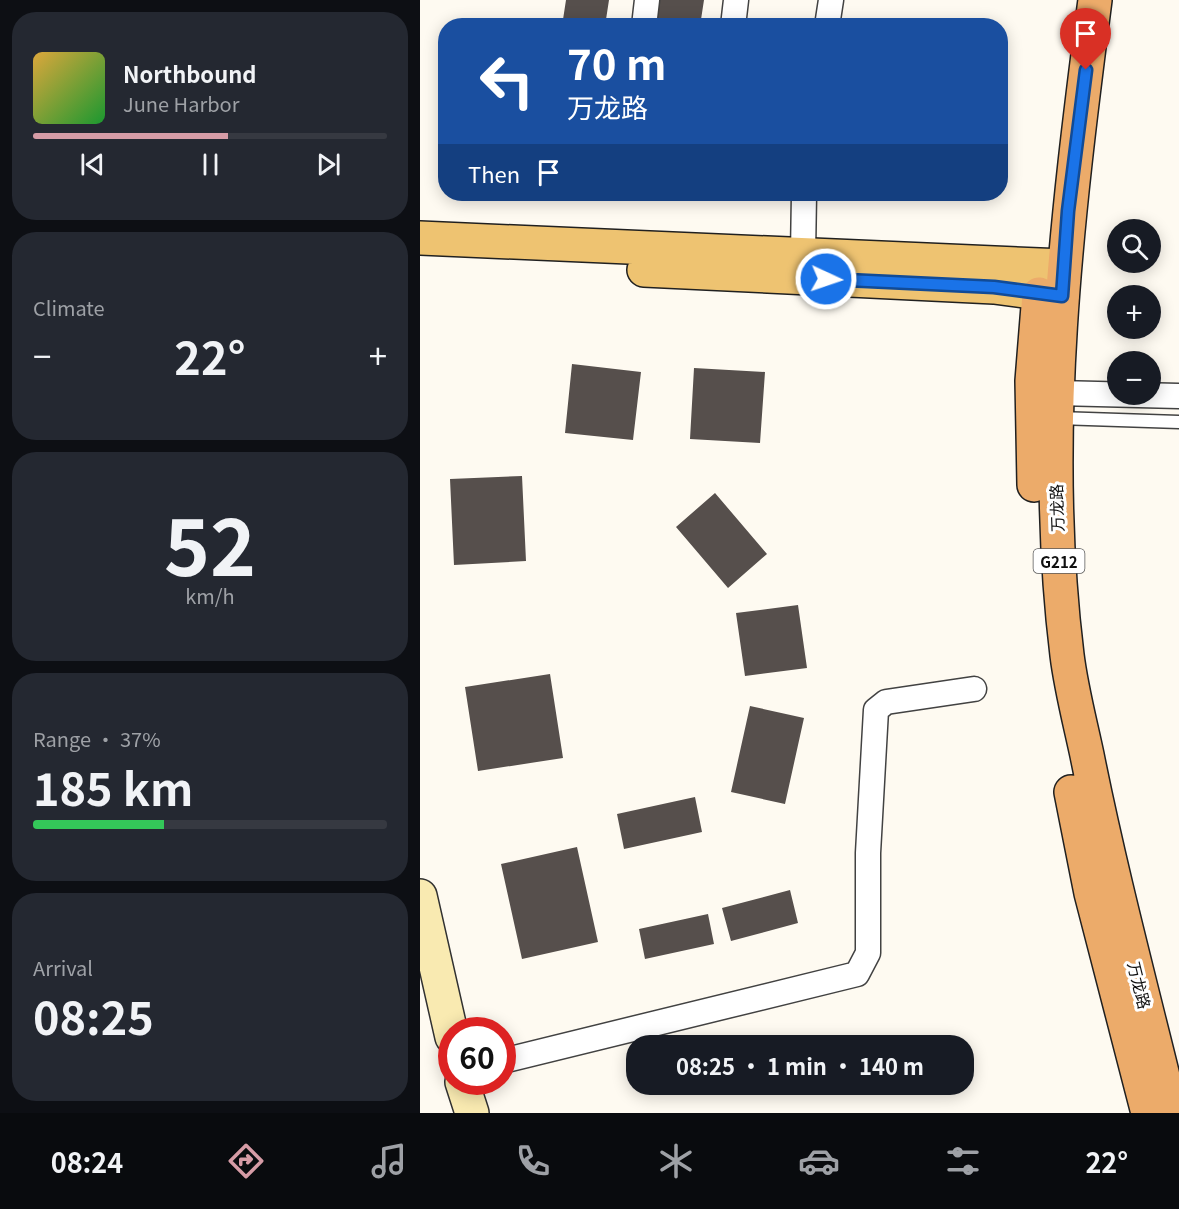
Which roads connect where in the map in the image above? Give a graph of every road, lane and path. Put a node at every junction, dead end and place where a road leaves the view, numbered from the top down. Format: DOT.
graph roads {
  1 [pos="648,0"];
  2 [pos="736,0"];
  3 [pos="831,0"];
  4 [pos="1073,0"];
  5 [pos="1095,0"];
  6 [pos="645,18"];
  7 [pos="734,18"];
  8 [pos="828,18"];
  9 [pos="804,201"];
  10 [pos="420,238"];
  11 [pos="803,254"];
  12 [pos="420,259"];
  13 [pos="1052,279"];
  14 [pos="1179,396"];
  15 [pos="1049,409"];
  16 [pos="1179,422"];
  17 [pos="974,689"];
  18 [pos="420,896"];
  19 [pos="447,1017"];
  20 [pos="516,1058"];
  21 [pos="466,1095"];
  22 [pos="472,1113"];
  23 [pos="1148,1113"];
  24 [pos="1172,1113"];
  1 -- 6 [label="street"];
  2 -- 7 [label="street"];
  3 -- 8 [label="street"];
  4 -- 13 [label="highway, 万龙路 / G212"];
  5 -- 13 [label="highway, 万龙路 / G212"];
  9 -- 11 [label="street"];
  10 -- 11 [label="main road"];
  11 -- 13 [label="main road"];
  12 -- 13 [label="main road"];
  13 -- 15 [label="highway, 万龙路 / G212"];
  14 -- 15 [label="street"];
  15 -- 16 [label="lane"];
  15 -- 23 [label="highway, 万龙路 / G212"];
  15 -- 24 [label="highway, 万龙路 / G212"];
  17 -- 20 [label="street"];
  18 -- 19 [label="main road"];
  21 -- 22 [label="main road"];
}
